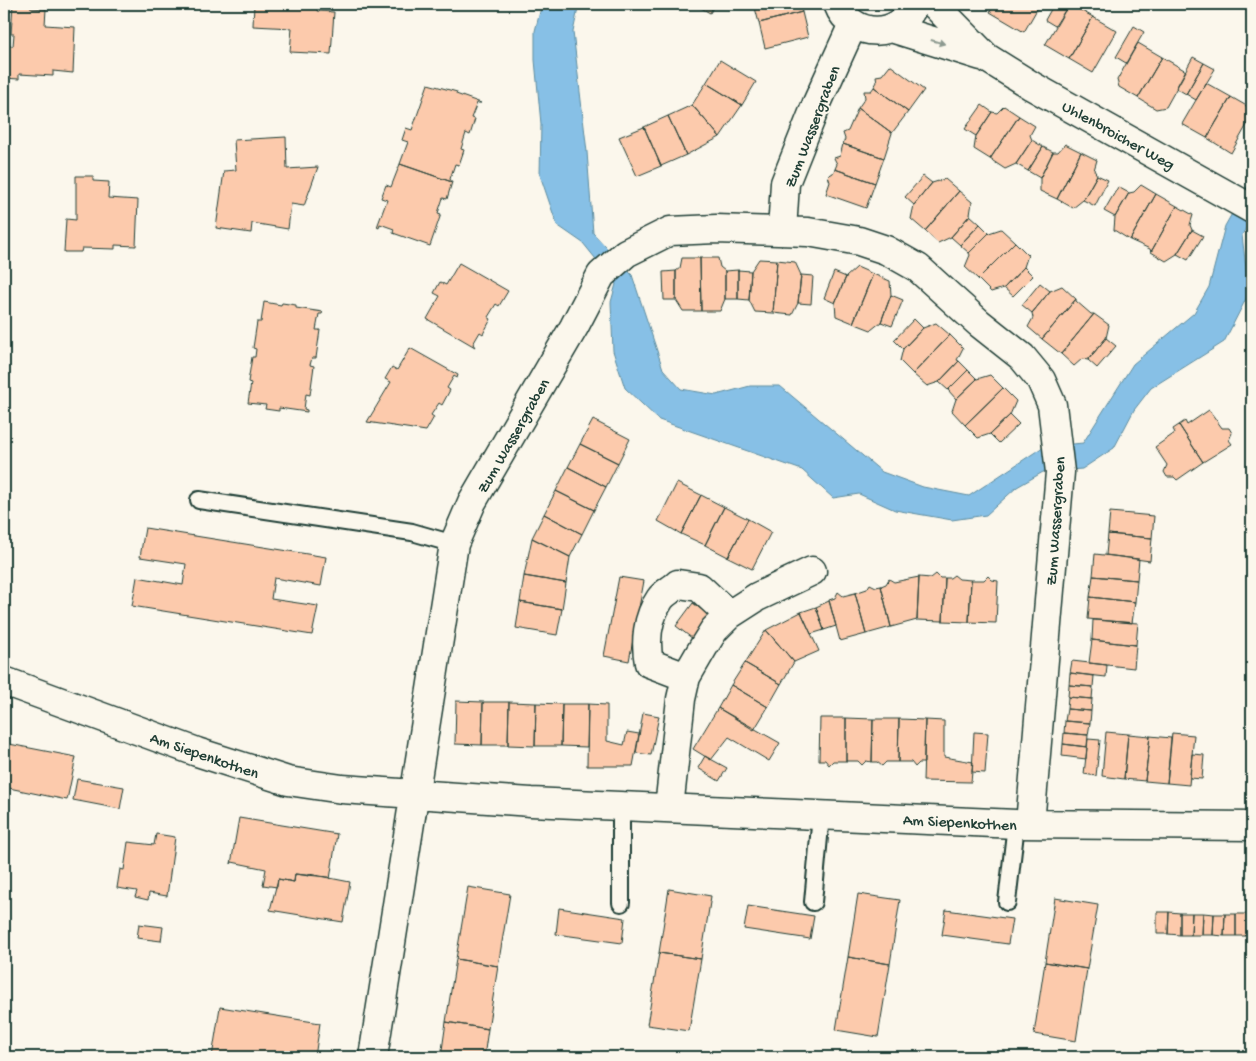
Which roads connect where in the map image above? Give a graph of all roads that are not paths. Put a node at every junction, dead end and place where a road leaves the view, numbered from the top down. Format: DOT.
graph roads {
  1 [pos="914,4"];
  2 [pos="934,4"];
  3 [pos="845,14"];
  4 [pos="891,28"];
  5 [pos="987,58"];
  6 [pos="1252,209"];
  7 [pos="782,230"];
  8 [pos="199,500"];
  9 [pos="454,544"];
  10 [pos="812,570"];
  11 [pos="729,615"];
  12 [pos="686,677"];
  13 [pos="4,681"];
  14 [pos="414,795"];
  15 [pos="621,806"];
  16 [pos="669,808"];
  17 [pos="821,815"];
  18 [pos="1023,824"];
  19 [pos="1252,826"];
  20 [pos="813,902"];
  21 [pos="1007,902"];
  22 [pos="620,903"];
  23 [pos="373,1057"];
  1 -- 4 [label="street"];
  2 -- 5 [label="street, Uhlenbroicher Weg"];
  3 -- 4 [label="street, Uhlenbroicher Weg"];
  3 -- 7 [label="street, Zum Wassergraben"];
  4 -- 5 [label="street, Uhlenbroicher Weg, one-way"];
  5 -- 6 [label="street, Uhlenbroicher Weg"];
  7 -- 9 [label="street, Zum Wassergraben"];
  7 -- 18 [label="street, Zum Wassergraben"];
  8 -- 9 [label="lane"];
  9 -- 14 [label="street, Zum Wassergraben"];
  10 -- 11 [label="street"];
  11 -- 12 [label="street"];
  11 -- 12 [label="street"];
  12 -- 16 [label="street"];
  13 -- 14 [label="street, Am Siepenkothen"];
  14 -- 15 [label="street, Am Siepenkothen"];
  14 -- 23 [label="street"];
  15 -- 16 [label="street, Am Siepenkothen"];
  15 -- 22 [label="lane"];
  16 -- 17 [label="street, Am Siepenkothen"];
  17 -- 18 [label="street, Am Siepenkothen"];
  17 -- 20 [label="lane"];
  18 -- 19 [label="street, Am Siepenkothen"];
  18 -- 21 [label="lane"];
}
